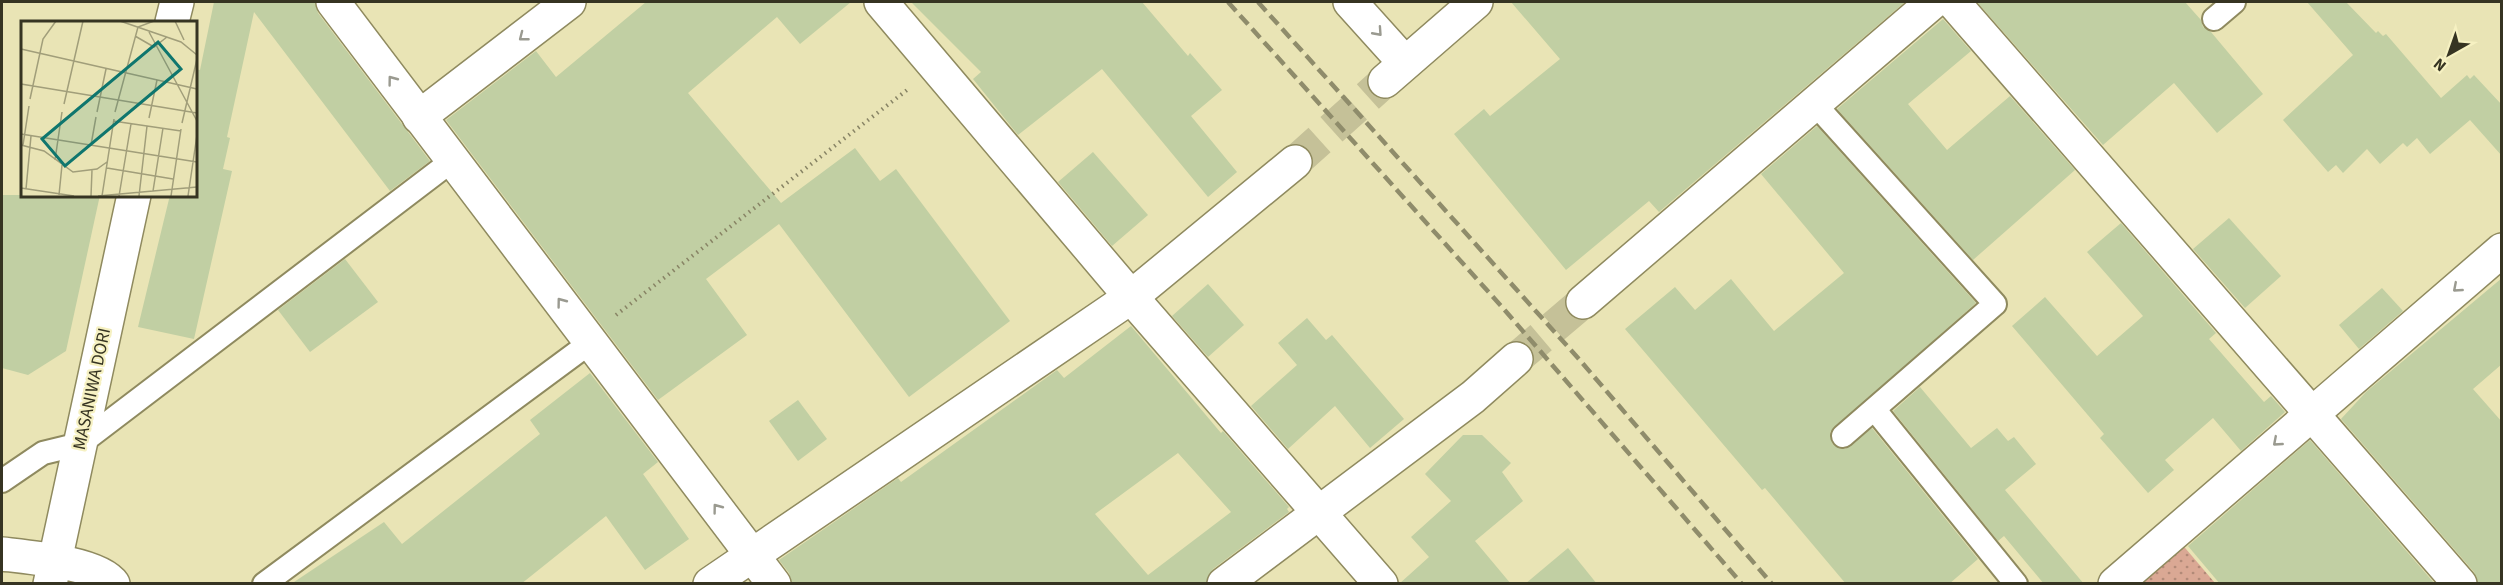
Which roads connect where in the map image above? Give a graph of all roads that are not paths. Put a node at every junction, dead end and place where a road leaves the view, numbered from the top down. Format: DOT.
graph roads {
  1 [pos="177,2"];
  2 [pos="333,2"];
  3 [pos="569,2"];
  4 [pos="881,2"];
  5 [pos="1350,2"];
  6 [pos="1476,2"];
  7 [pos="1933,2"];
  8 [pos="1953,2"];
  9 [pos="2234,2"];
  10 [pos="2214,19"];
  11 [pos="172,21"];
  12 [pos="1814,103"];
  13 [pos="419,117"];
  14 [pos="453,160"];
  15 [pos="1295,162"];
  16 [pos="134,196"];
  17 [pos="2502,249"];
  18 [pos="1131,297"];
  19 [pos="1583,302"];
  20 [pos="589,340"];
  21 [pos="1516,359"];
  22 [pos="1875,410"];
  23 [pos="2311,413"];
  24 [pos="1843,436"];
  25 [pos="80,444"];
  26 [pos="2,481"];
  27 [pos="1318,511"];
  28 [pos="2,555"];
  29 [pos="752,555"];
  30 [pos="53,572"];
  31 [pos="113,584"];
  32 [pos="264,584"];
  33 [pos="710,584"];
  34 [pos="774,584"];
  35 [pos="1224,584"];
  36 [pos="1381,584"];
  37 [pos="2016,584"];
  38 [pos="2115,584"];
  39 [pos="2460,584"];
  1 -- 11 [label="street"];
  13 -- 2 [label="street, one-way"];
  3 -- 13 [label="street, one-way"];
  4 -- 18 [label="street"];
  5 -- 6 [label="street, one-way"];
  7 -- 12 [label="street"];
  8 -- 23 [label="street"];
  9 -- 10 [label="lane"];
  12 -- 19 [label="street"];
  12 -- 22 [label="lane"];
  13 -- 14 [label="street"];
  20 -- 14 [label="street, one-way"];
  14 -- 25 [label="lane"];
  15 -- 18 [label="street"];
  16 -- 25 [label="street, MASANIWA DORI"];
  17 -- 23 [label="street, one-way"];
  18 -- 27 [label="street"];
  18 -- 29 [label="street"];
  29 -- 20 [label="street, one-way"];
  20 -- 32 [label="lane"];
  21 -- 27 [label="street"];
  22 -- 24 [label="lane"];
  22 -- 37 [label="lane"];
  23 -- 38 [label="street, one-way"];
  23 -- 39 [label="street"];
  25 -- 26 [label="lane"];
  25 -- 30 [label="street, MASANIWA DORI"];
  27 -- 35 [label="street"];
  27 -- 36 [label="street"];
  28 -- 30 [label="street"];
  29 -- 33 [label="street"];
  29 -- 34 [label="street"];
  30 -- 31 [label="street"];
}
